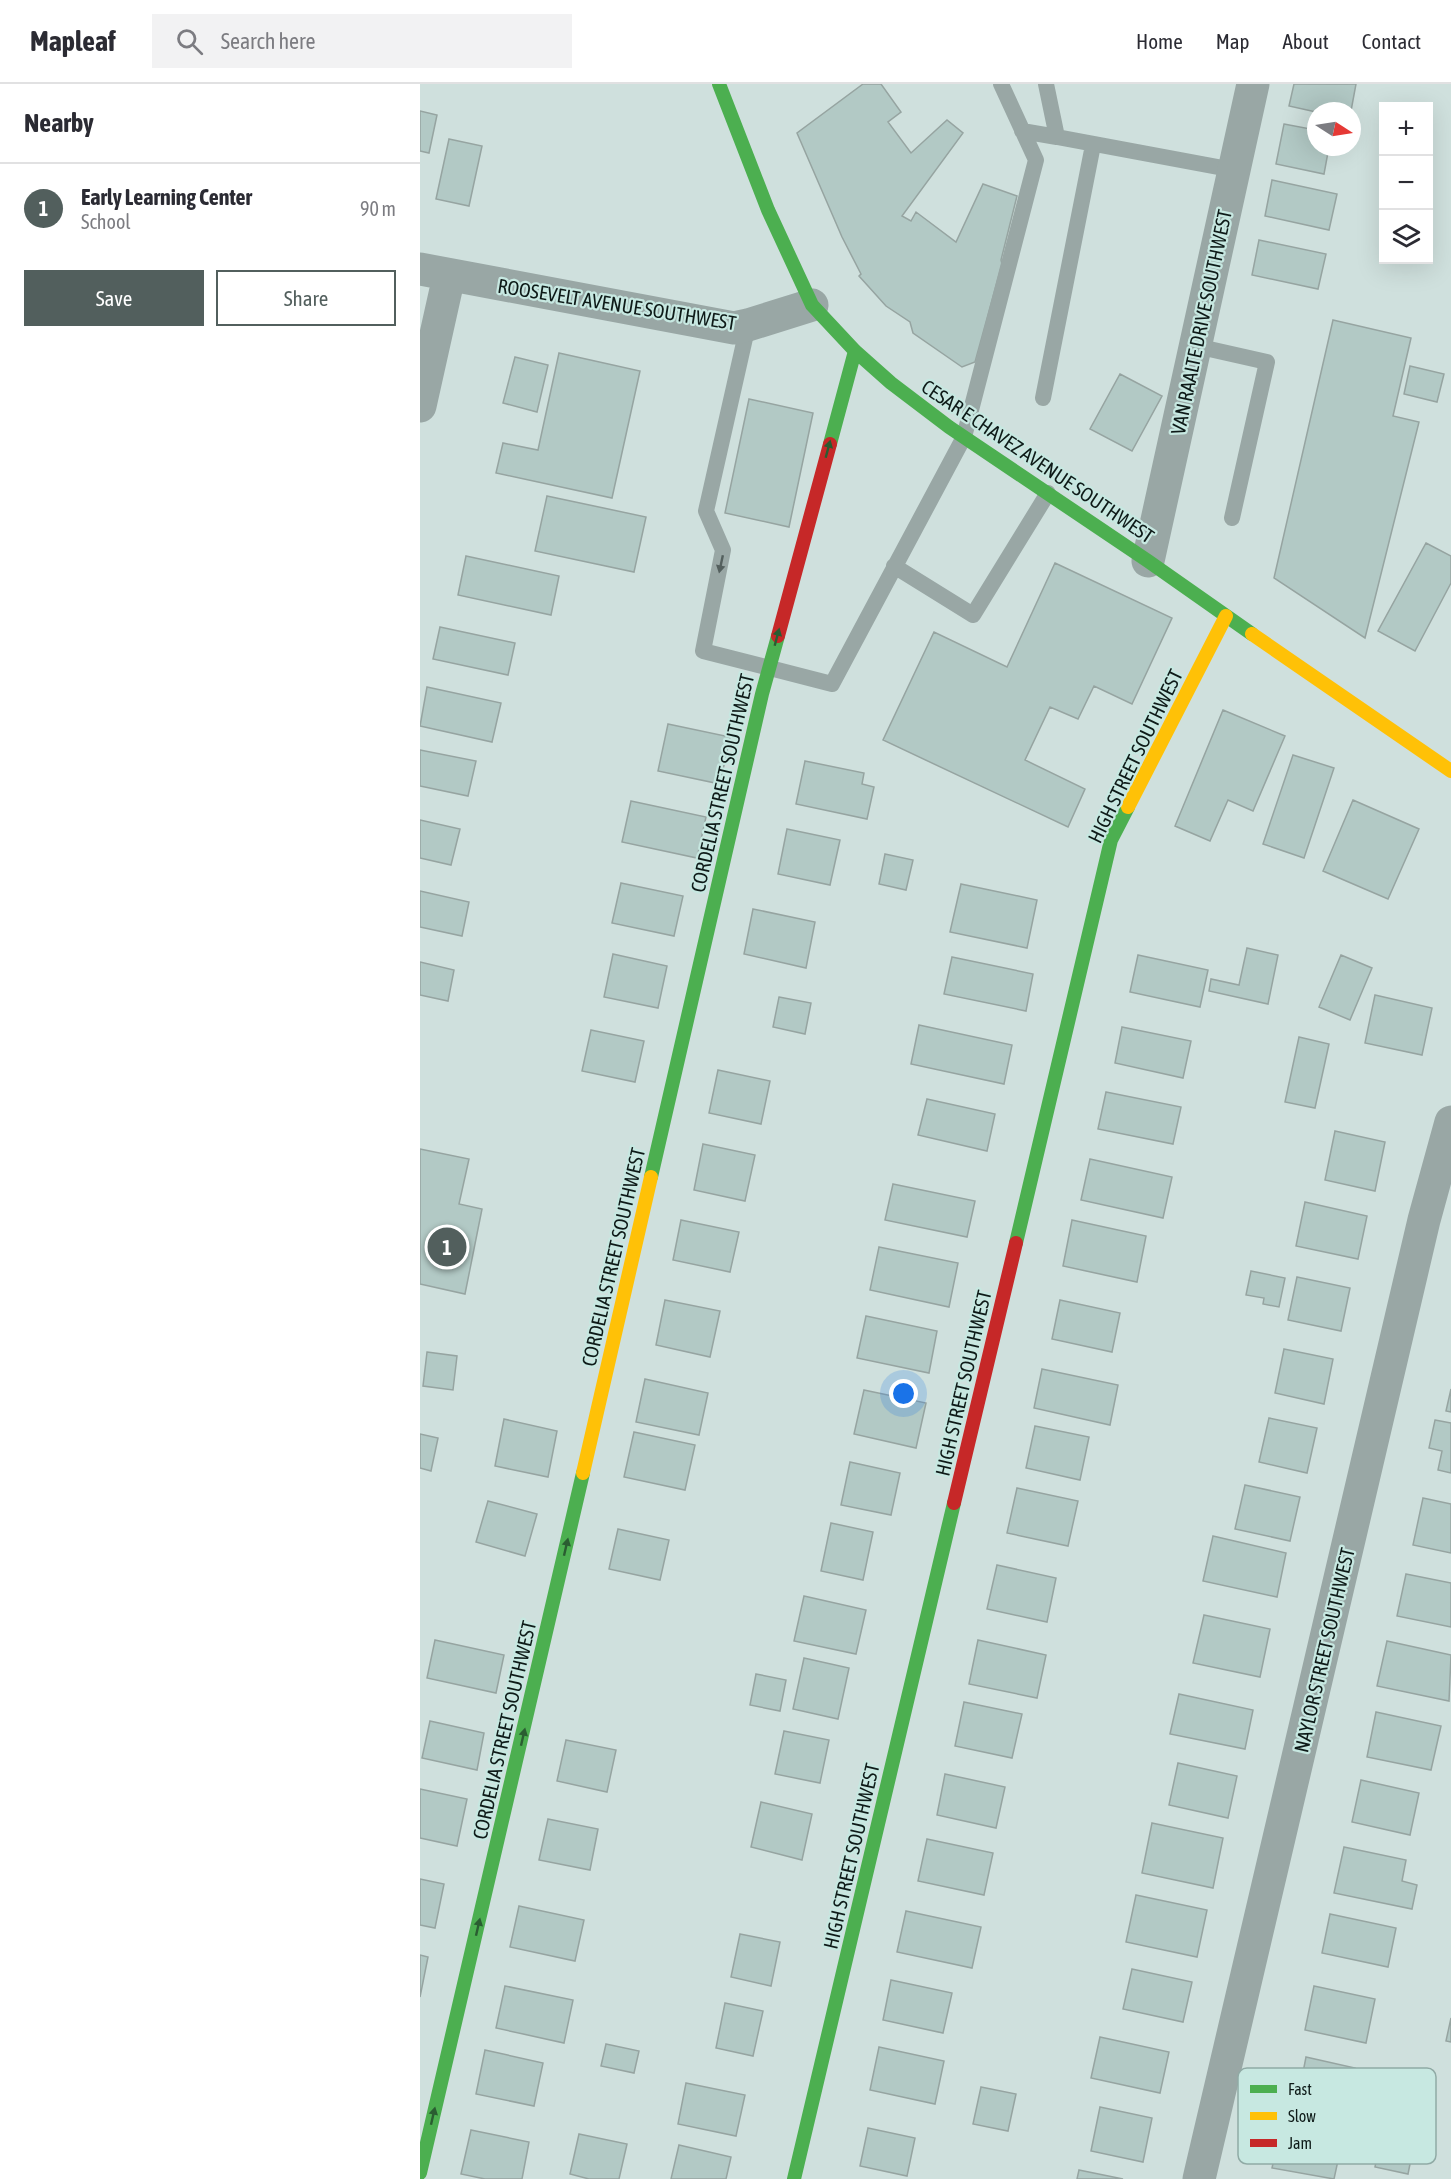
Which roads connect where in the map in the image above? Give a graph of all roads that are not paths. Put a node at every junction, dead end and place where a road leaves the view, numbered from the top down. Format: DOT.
graph roads {
  1 [pos="718,84"];
  2 [pos="1001,84"];
  3 [pos="1046,84"];
  4 [pos="1253,84"];
  5 [pos="1022,131"];
  6 [pos="1057,137"];
  7 [pos="1093,145"];
  8 [pos="1234,170"];
  9 [pos="435,273"];
  10 [pos="812,305"];
  11 [pos="748,325"];
  12 [pos="1196,346"];
  13 [pos="855,351"];
  14 [pos="1043,398"];
  15 [pos="420,406"];
  16 [pos="964,437"];
  17 [pos="1048,493"];
  18 [pos="1232,518"];
  19 [pos="1148,561"];
  20 [pos="894,566"];
  21 [pos="1226,616"];
  22 [pos="769,668"];
  23 [pos="1451,771"];
  24 [pos="1451,1122"];
  25 [pos="420,2173"];
  26 [pos="794,2179"];
  27 [pos="1199,2179"];
  1 -- 10 [label="street, CESAR E CHAVEZ AVENUE SOUTHWEST"];
  2 -- 5 [label="lane"];
  3 -- 6 [label="lane"];
  4 -- 8 [label="street, VAN RAALTE DRIVE SOUTHWEST"];
  5 -- 6 [label="lane"];
  5 -- 16 [label="lane"];
  6 -- 7 [label="lane"];
  7 -- 8 [label="lane"];
  7 -- 14 [label="lane"];
  8 -- 12 [label="street, VAN RAALTE DRIVE SOUTHWEST"];
  9 -- 11 [label="street, ROOSEVELT AVENUE SOUTHWEST"];
  9 -- 15 [label="street"];
  10 -- 11 [label="street, ROOSEVELT AVENUE SOUTHWEST"];
  10 -- 13 [label="street, CESAR E CHAVEZ AVENUE SOUTHWEST"];
  11 -- 22 [label="lane, one-way"];
  12 -- 18 [label="lane"];
  12 -- 19 [label="street, VAN RAALTE DRIVE SOUTHWEST"];
  13 -- 16 [label="street, CESAR E CHAVEZ AVENUE SOUTHWEST"];
  22 -- 13 [label="street, CORDELIA STREET SOUTHWEST, one-way"];
  16 -- 17 [label="street, CESAR E CHAVEZ AVENUE SOUTHWEST"];
  16 -- 20 [label="lane"];
  17 -- 19 [label="street, CESAR E CHAVEZ AVENUE SOUTHWEST"];
  17 -- 20 [label="lane"];
  19 -- 21 [label="street, CESAR E CHAVEZ AVENUE SOUTHWEST"];
  20 -- 22 [label="lane"];
  21 -- 23 [label="street, CESAR E CHAVEZ AVENUE SOUTHWEST"];
  21 -- 26 [label="street, HIGH STREET SOUTHWEST"];
  25 -- 22 [label="street, CORDELIA STREET SOUTHWEST, one-way"];
  24 -- 27 [label="street, NAYLOR STREET SOUTHWEST"];
}
